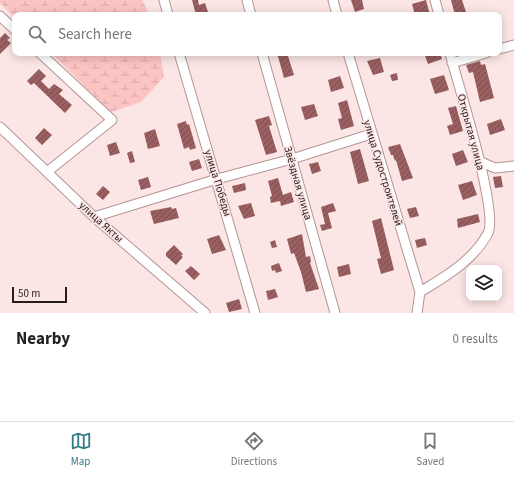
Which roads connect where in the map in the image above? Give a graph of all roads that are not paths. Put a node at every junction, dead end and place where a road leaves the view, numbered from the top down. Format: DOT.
graph roads {
  1 [pos="164,0"];
  2 [pos="247,0"];
  3 [pos="333,0"];
  4 [pos="435,0"];
  5 [pos="167,12"];
  6 [pos="250,12"];
  7 [pos="336,12"];
  8 [pos="438,12"];
  9 [pos="0,16"];
  10 [pos="12,27"];
  11 [pos="514,45"];
  12 [pos="502,48"];
  13 [pos="43,56"];
  14 [pos="180,56"];
  15 [pos="263,56"];
  16 [pos="349,56"];
  17 [pos="451,56"];
  18 [pos="476,56"];
  19 [pos="452,63"];
  20 [pos="0,127"];
  21 [pos="371,134"];
  22 [pos="292,159"];
  23 [pos="479,161"];
  24 [pos="514,166"];
  25 [pos="47,172"];
  26 [pos="217,179"];
  27 [pos="94,217"];
  28 [pos="420,292"];
  29 [pos="205,313"];
  30 [pos="255,313"];
  31 [pos="335,313"];
  32 [pos="418,313"];
  1 -- 5 [label="street"];
  2 -- 6 [label="street"];
  3 -- 7 [label="street"];
  4 -- 8 [label="street"];
  9 -- 10 [label="street"];
  11 -- 12 [label="street"];
  13 -- 25 [label="street"];
  14 -- 26 [label="street, улица Победы"];
  15 -- 22 [label="street, Звёздная улица"];
  16 -- 21 [label="street, улица Судостроителей"];
  17 -- 19 [label="street, Открытая улица"];
  18 -- 19 [label="street"];
  19 -- 23 [label="street, Открытая улица"];
  20 -- 25 [label="street, улица Якты"];
  21 -- 22 [label="street"];
  21 -- 28 [label="street, улица Судостроителей"];
  22 -- 26 [label="street"];
  22 -- 31 [label="street, Звёздная улица"];
  23 -- 24 [label="street"];
  23 -- 28 [label="street, Открытая улица"];
  25 -- 27 [label="street, улица Якты"];
  26 -- 27 [label="street"];
  26 -- 30 [label="street, улица Победы"];
  27 -- 29 [label="street, улица Якты"];
  28 -- 32 [label="street"];
}
